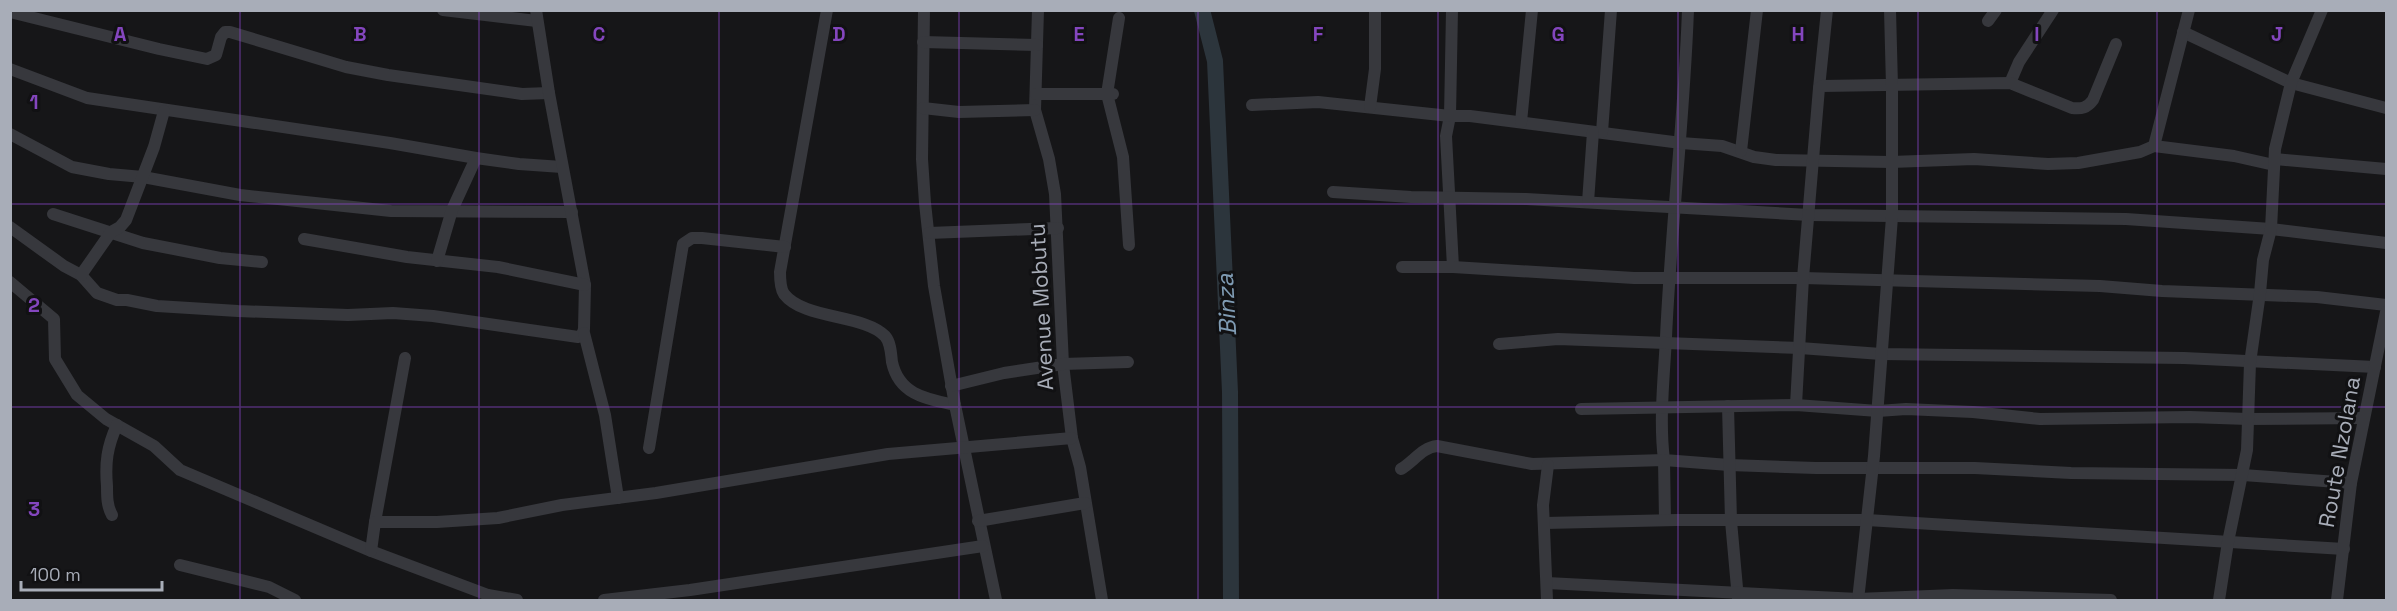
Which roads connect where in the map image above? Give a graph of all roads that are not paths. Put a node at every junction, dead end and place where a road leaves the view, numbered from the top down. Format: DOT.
graph roads {
  1 [pos="443,10"];
  2 [pos="827,10"];
  3 [pos="924,10"];
  4 [pos="1038,10"];
  5 [pos="1375,10"];
  6 [pos="1452,10"];
  7 [pos="1532,10"];
  8 [pos="1611,10"];
  9 [pos="1688,10"];
  10 [pos="1757,10"];
  11 [pos="1827,10"];
  12 [pos="1890,10"];
  13 [pos="1996,10"];
  14 [pos="2053,10"];
  15 [pos="2189,10"];
  16 [pos="2319,11"];
  17 [pos="10,12"];
  18 [pos="537,16"];
  19 [pos="1119,18"];
  20 [pos="1988,21"];
  21 [pos="2183,32"];
  22 [pos="923,42"];
  23 [pos="2116,44"];
  24 [pos="1037,45"];
  25 [pos="10,69"];
  26 [pos="2010,83"];
  27 [pos="2291,83"];
  28 [pos="1892,86"];
  29 [pos="1819,88"];
  30 [pos="549,93"];
  31 [pos="1036,94"];
  32 [pos="1111,94"];
  33 [pos="1252,105"];
  34 [pos="1370,107"];
  35 [pos="923,108"];
  36 [pos="2386,108"];
  37 [pos="1035,110"];
  38 [pos="164,111"];
  39 [pos="1450,116"];
  40 [pos="1521,122"];
  41 [pos="1597,132"];
  42 [pos="10,134"];
  43 [pos="1681,143"];
  44 [pos="2154,146"];
  45 [pos="1741,151"];
  46 [pos="476,158"];
  47 [pos="1813,162"];
  48 [pos="1891,162"];
  49 [pos="2274,162"];
  50 [pos="562,167"];
  51 [pos="2386,169"];
  52 [pos="143,177"];
  53 [pos="1333,192"];
  54 [pos="1451,198"];
  55 [pos="1588,202"];
  56 [pos="1674,207"];
  57 [pos="452,210"];
  58 [pos="572,212"];
  59 [pos="54,214"];
  60 [pos="1809,214"];
  61 [pos="1892,217"];
  62 [pos="10,227"];
  63 [pos="1058,228"];
  64 [pos="2271,228"];
  65 [pos="111,232"];
  66 [pos="929,233"];
  67 [pos="304,239"];
  68 [pos="2386,243"];
  69 [pos="1129,244"];
  70 [pos="785,247"];
  71 [pos="437,261"];
  72 [pos="262,262"];
  73 [pos="1402,267"];
  74 [pos="1453,267"];
  75 [pos="81,275"];
  76 [pos="1803,278"];
  77 [pos="1668,279"];
  78 [pos="1887,280"];
  79 [pos="10,282"];
  80 [pos="585,285"];
  81 [pos="2260,293"];
  82 [pos="2386,305"];
  83 [pos="2386,312"];
  84 [pos="584,333"];
  85 [pos="1499,344"];
  86 [pos="1665,344"];
  87 [pos="1800,348"];
  88 [pos="2382,351"];
  89 [pos="1881,354"];
  90 [pos="405,358"];
  91 [pos="1128,362"];
  92 [pos="2250,363"];
  93 [pos="1063,364"];
  94 [pos="2375,367"];
  95 [pos="951,386"];
  96 [pos="955,405"];
  97 [pos="1796,405"];
  98 [pos="1728,406"];
  99 [pos="1662,407"];
  100 [pos="1581,409"];
  101 [pos="1878,411"];
  102 [pos="2363,418"];
  103 [pos="2248,419"];
  104 [pos="117,425"];
  105 [pos="1072,438"];
  106 [pos="649,448"];
  107 [pos="963,448"];
  108 [pos="1664,460"];
  109 [pos="1548,465"];
  110 [pos="1729,465"];
  111 [pos="1873,468"];
  112 [pos="1401,469"];
  113 [pos="2243,475"];
  114 [pos="2351,483"];
  115 [pos="618,498"];
  116 [pos="1085,503"];
  117 [pos="112,515"];
  118 [pos="1665,520"];
  119 [pos="1867,520"];
  120 [pos="978,521"];
  121 [pos="1731,521"];
  122 [pos="375,522"];
  123 [pos="1545,523"];
  124 [pos="2228,542"];
  125 [pos="983,546"];
  126 [pos="2344,549"];
  127 [pos="371,551"];
  128 [pos="180,565"];
  129 [pos="1547,583"];
  130 [pos="691,595"];
  131 [pos="1738,597"];
  132 [pos="487,598"];
  133 [pos="1858,599"];
  134 [pos="295,600"];
  135 [pos="517,600"];
  136 [pos="604,600"];
  137 [pos="996,600"];
  138 [pos="1098,600"];
  139 [pos="1547,600"];
  140 [pos="2111,600"];
  141 [pos="2219,600"];
  142 [pos="2337,600"];
  1 -- 18 [label="street"];
  2 -- 70 [label="street"];
  3 -- 22 [label="street"];
  4 -- 24 [label="street, Avenue Mobutu"];
  5 -- 34 [label="street"];
  6 -- 39 [label="street"];
  7 -- 40 [label="street"];
  8 -- 41 [label="street"];
  9 -- 43 [label="street"];
  10 -- 45 [label="street"];
  11 -- 29 [label="street"];
  12 -- 28 [label="street"];
  13 -- 20 [label="street"];
  14 -- 26 [label="street"];
  15 -- 21 [label="street"];
  16 -- 27 [label="street"];
  17 -- 30 [label="street"];
  18 -- 30 [label="street"];
  19 -- 32 [label="street"];
  21 -- 27 [label="street"];
  21 -- 44 [label="street"];
  22 -- 24 [label="street"];
  22 -- 35 [label="street"];
  23 -- 26 [label="street"];
  24 -- 31 [label="street, Avenue Mobutu"];
  25 -- 38 [label="street"];
  26 -- 28 [label="street"];
  27 -- 36 [label="street"];
  27 -- 49 [label="street"];
  28 -- 29 [label="street"];
  28 -- 48 [label="street"];
  29 -- 47 [label="street"];
  30 -- 50 [label="street"];
  31 -- 32 [label="street"];
  31 -- 37 [label="street, Avenue Mobutu"];
  32 -- 69 [label="street"];
  33 -- 34 [label="street"];
  34 -- 39 [label="street"];
  35 -- 37 [label="street"];
  35 -- 66 [label="street"];
  37 -- 63 [label="street, Avenue Mobutu"];
  38 -- 46 [label="street"];
  38 -- 52 [label="street"];
  39 -- 40 [label="street"];
  39 -- 54 [label="street"];
  40 -- 41 [label="street"];
  41 -- 43 [label="street"];
  41 -- 55 [label="street"];
  42 -- 52 [label="street"];
  43 -- 45 [label="street"];
  43 -- 56 [label="street"];
  44 -- 48 [label="street"];
  44 -- 49 [label="street"];
  45 -- 47 [label="street"];
  46 -- 50 [label="street"];
  46 -- 57 [label="street"];
  47 -- 48 [label="street"];
  47 -- 60 [label="street"];
  48 -- 61 [label="street"];
  49 -- 51 [label="street"];
  49 -- 64 [label="street"];
  50 -- 58 [label="street"];
  52 -- 57 [label="street"];
  52 -- 65 [label="street"];
  53 -- 54 [label="street"];
  54 -- 55 [label="street"];
  54 -- 74 [label="street"];
  55 -- 56 [label="street"];
  56 -- 60 [label="street"];
  56 -- 77 [label="street"];
  57 -- 58 [label="street"];
  57 -- 71 [label="street"];
  58 -- 80 [label="street"];
  59 -- 65 [label="street"];
  60 -- 61 [label="street"];
  60 -- 76 [label="street"];
  61 -- 64 [label="street"];
  61 -- 78 [label="street"];
  62 -- 75 [label="street"];
  63 -- 66 [label="street"];
  63 -- 93 [label="street, Avenue Mobutu"];
  64 -- 68 [label="street"];
  64 -- 81 [label="street"];
  65 -- 72 [label="street"];
  65 -- 75 [label="street"];
  66 -- 95 [label="street"];
  67 -- 71 [label="street"];
  70 -- 96 [label="street"];
  70 -- 106 [label="street"];
  71 -- 80 [label="street"];
  73 -- 74 [label="street"];
  74 -- 77 [label="street"];
  75 -- 84 [label="street"];
  76 -- 77 [label="street"];
  76 -- 78 [label="street"];
  76 -- 87 [label="street"];
  77 -- 86 [label="street"];
  78 -- 81 [label="street"];
  78 -- 89 [label="street"];
  79 -- 104 [label="street"];
  80 -- 84 [label="street"];
  81 -- 82 [label="street"];
  81 -- 92 [label="street"];
  83 -- 88 [label="street, Route Nzolana"];
  84 -- 115 [label="street"];
  85 -- 86 [label="street"];
  86 -- 87 [label="street"];
  86 -- 99 [label="street"];
  87 -- 89 [label="street"];
  87 -- 97 [label="street"];
  88 -- 94 [label="street, Route Nzolana"];
  89 -- 92 [label="street"];
  89 -- 101 [label="street"];
  90 -- 122 [label="street"];
  91 -- 93 [label="street"];
  92 -- 94 [label="street"];
  92 -- 103 [label="street"];
  93 -- 95 [label="street"];
  93 -- 105 [label="street, Avenue Mobutu"];
  94 -- 102 [label="street, Route Nzolana"];
  95 -- 96 [label="street"];
  96 -- 107 [label="street"];
  97 -- 98 [label="street"];
  97 -- 101 [label="street"];
  98 -- 99 [label="street"];
  98 -- 110 [label="street"];
  99 -- 100 [label="street"];
  99 -- 108 [label="street"];
  101 -- 103 [label="street"];
  101 -- 111 [label="street"];
  102 -- 103 [label="street"];
  102 -- 114 [label="street, Route Nzolana"];
  103 -- 113 [label="street"];
  104 -- 117 [label="street"];
  104 -- 127 [label="street"];
  105 -- 107 [label="street"];
  105 -- 116 [label="street, Avenue Mobutu"];
  107 -- 115 [label="street"];
  107 -- 120 [label="street"];
  108 -- 109 [label="street"];
  108 -- 110 [label="street"];
  108 -- 118 [label="street"];
  109 -- 112 [label="street"];
  109 -- 123 [label="street"];
  110 -- 111 [label="street"];
  110 -- 121 [label="street"];
  111 -- 113 [label="street"];
  111 -- 119 [label="street"];
  113 -- 114 [label="street"];
  113 -- 124 [label="street"];
  114 -- 126 [label="street, Route Nzolana"];
  115 -- 122 [label="street"];
  116 -- 120 [label="street"];
  116 -- 138 [label="street, Avenue Mobutu"];
  118 -- 121 [label="street"];
  118 -- 123 [label="street"];
  119 -- 121 [label="street"];
  119 -- 124 [label="street"];
  119 -- 133 [label="street"];
  120 -- 125 [label="street"];
  121 -- 131 [label="street"];
  122 -- 127 [label="street"];
  123 -- 129 [label="street"];
  124 -- 126 [label="street"];
  124 -- 141 [label="street"];
  125 -- 130 [label="street"];
  125 -- 137 [label="street"];
  126 -- 142 [label="street, Route Nzolana"];
  127 -- 132 [label="street"];
  128 -- 134 [label="street"];
  129 -- 131 [label="street"];
  129 -- 139 [label="street"];
  130 -- 136 [label="street"];
  131 -- 133 [label="street"];
  132 -- 135 [label="street"];
  133 -- 140 [label="street"];
}
